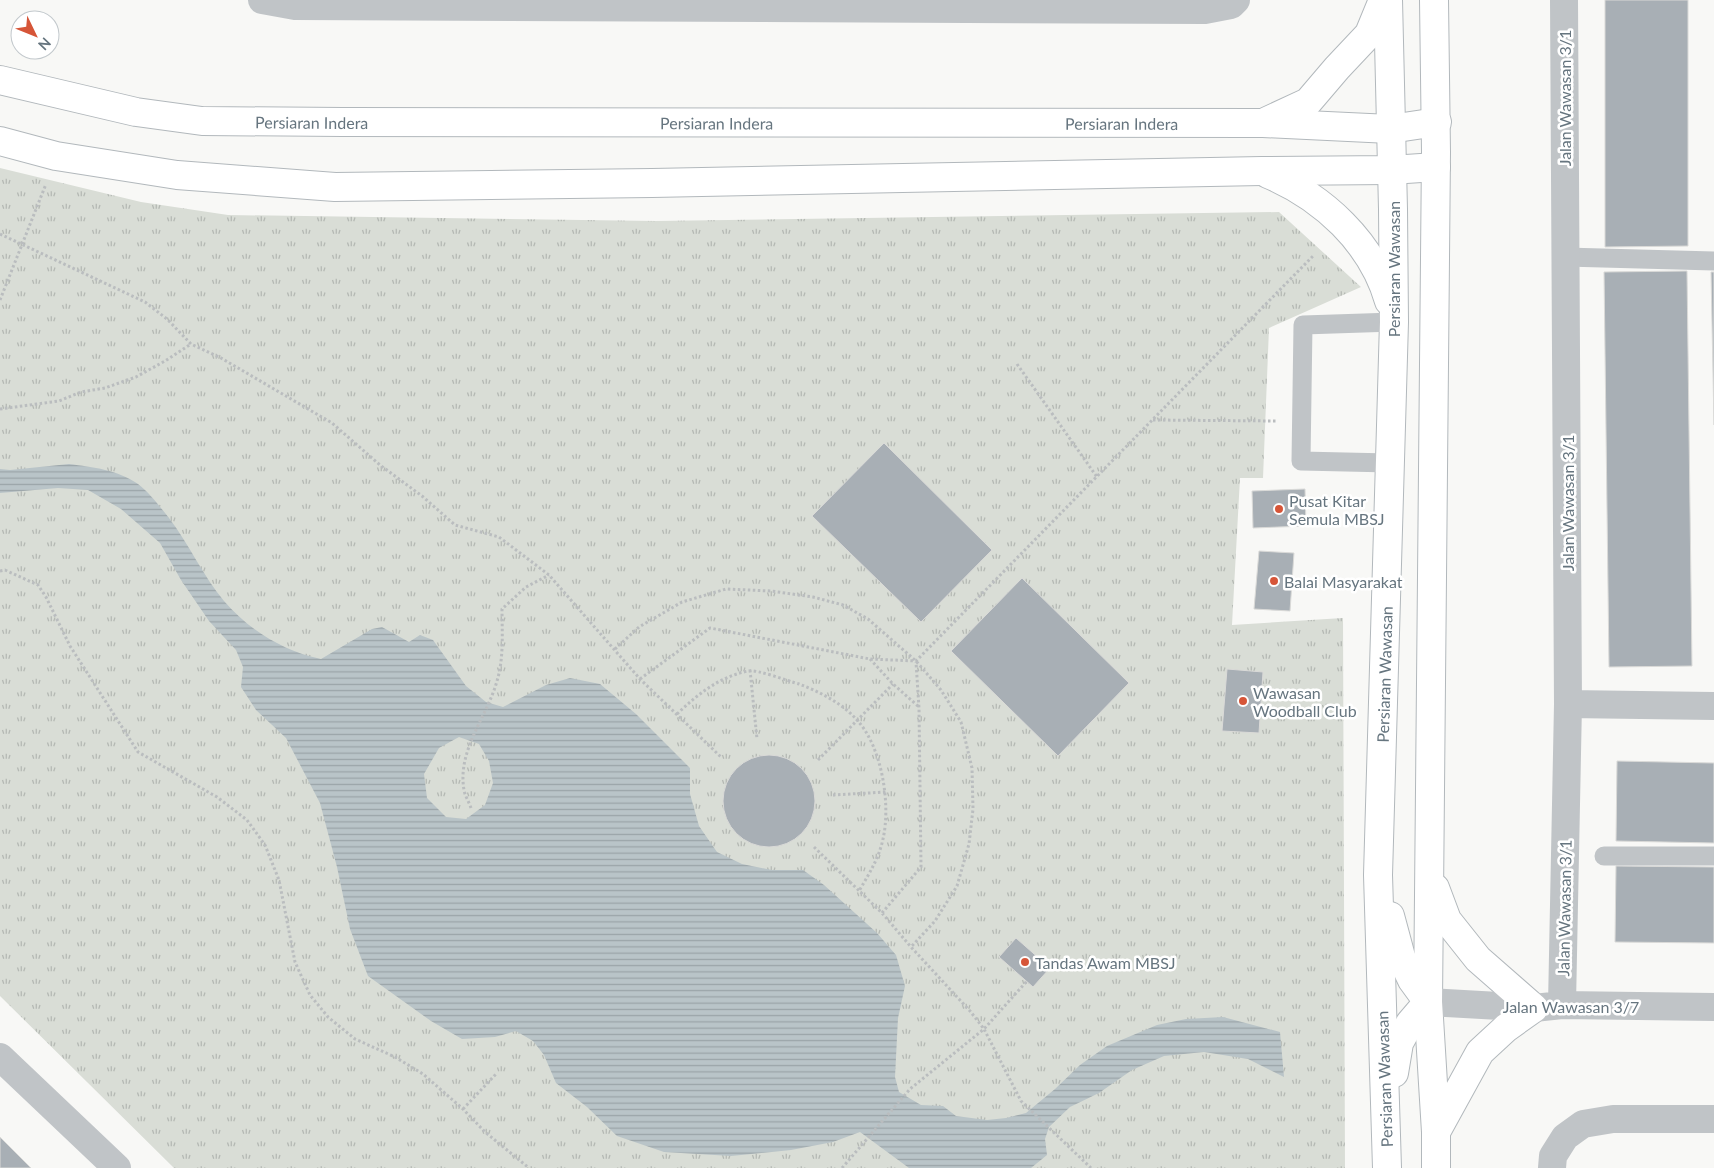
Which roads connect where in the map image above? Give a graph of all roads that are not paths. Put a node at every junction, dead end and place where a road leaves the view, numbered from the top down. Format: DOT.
graph roads {
  1 [pos="262,0"];
  2 [pos="1236,0"];
  3 [pos="1383,0"];
  4 [pos="1388,0"];
  5 [pos="1434,0"];
  6 [pos="1564,0"];
  7 [pos="297,3"];
  8 [pos="753,4"];
  9 [pos="979,5"];
  10 [pos="0,80"];
  11 [pos="1436,122"];
  12 [pos="1263,123"];
  13 [pos="1390,129"];
  14 [pos="0,141"];
  15 [pos="1436,167"];
  16 [pos="1391,170"];
  17 [pos="1262,171"];
  18 [pos="1565,257"];
  19 [pos="1714,261"];
  20 [pos="1394,322"];
  21 [pos="1390,463"];
  22 [pos="1568,704"];
  23 [pos="1714,706"];
  24 [pos="1604,856"];
  25 [pos="1714,856"];
  26 [pos="1430,873"];
  27 [pos="1378,875"];
  28 [pos="1428,1002"];
  29 [pos="1562,1005"];
  30 [pos="1714,1007"];
  31 [pos="1534,1008"];
  32 [pos="0,1057"];
  33 [pos="1714,1120"];
  34 [pos="1386,1131"];
  35 [pos="1436,1132"];
  36 [pos="116,1168"];
  37 [pos="1387,1168"];
  38 [pos="1436,1168"];
  39 [pos="1552,1168"];
  1 -- 7 [label="street"];
  2 -- 9 [label="street"];
  3 -- 12 [label="main road"];
  4 -- 13 [label="main road, Persiaran Wawasan"];
  5 -- 11 [label="main road"];
  6 -- 18 [label="street, Jalan Wawasan 3/1"];
  7 -- 8 [label="street"];
  8 -- 9 [label="street"];
  10 -- 12 [label="main road, Persiaran Indera"];
  11 -- 13 [label="main road, Persiaran Indera"];
  11 -- 15 [label="main road"];
  12 -- 13 [label="main road, Persiaran Indera"];
  13 -- 16 [label="main road, Persiaran Wawasan"];
  14 -- 17 [label="main road"];
  15 -- 16 [label="main road"];
  15 -- 26 [label="main road"];
  16 -- 17 [label="main road"];
  16 -- 20 [label="main road, Persiaran Wawasan"];
  17 -- 20 [label="main road"];
  18 -- 19 [label="lane"];
  18 -- 22 [label="street, Jalan Wawasan 3/1"];
  20 -- 21 [label="main road, Persiaran Wawasan"];
  20 -- 21 [label="lane"];
  21 -- 27 [label="main road, Persiaran Wawasan"];
  22 -- 23 [label="street"];
  22 -- 29 [label="street, Jalan Wawasan 3/1"];
  24 -- 25 [label="lane"];
  26 -- 28 [label="main road"];
  26 -- 31 [label="main road"];
  27 -- 28 [label="main road"];
  27 -- 34 [label="main road, Persiaran Wawasan"];
  28 -- 31 [label="street, Jalan Wawasan 3/7"];
  28 -- 34 [label="main road"];
  28 -- 35 [label="main road"];
  29 -- 30 [label="street, Jalan Wawasan 3/7"];
  29 -- 31 [label="street, Jalan Wawasan 3/7"];
  31 -- 35 [label="main road"];
  32 -- 36 [label="street"];
  33 -- 39 [label="street"];
  34 -- 37 [label="main road, Persiaran Wawasan"];
  35 -- 38 [label="main road"];
}
